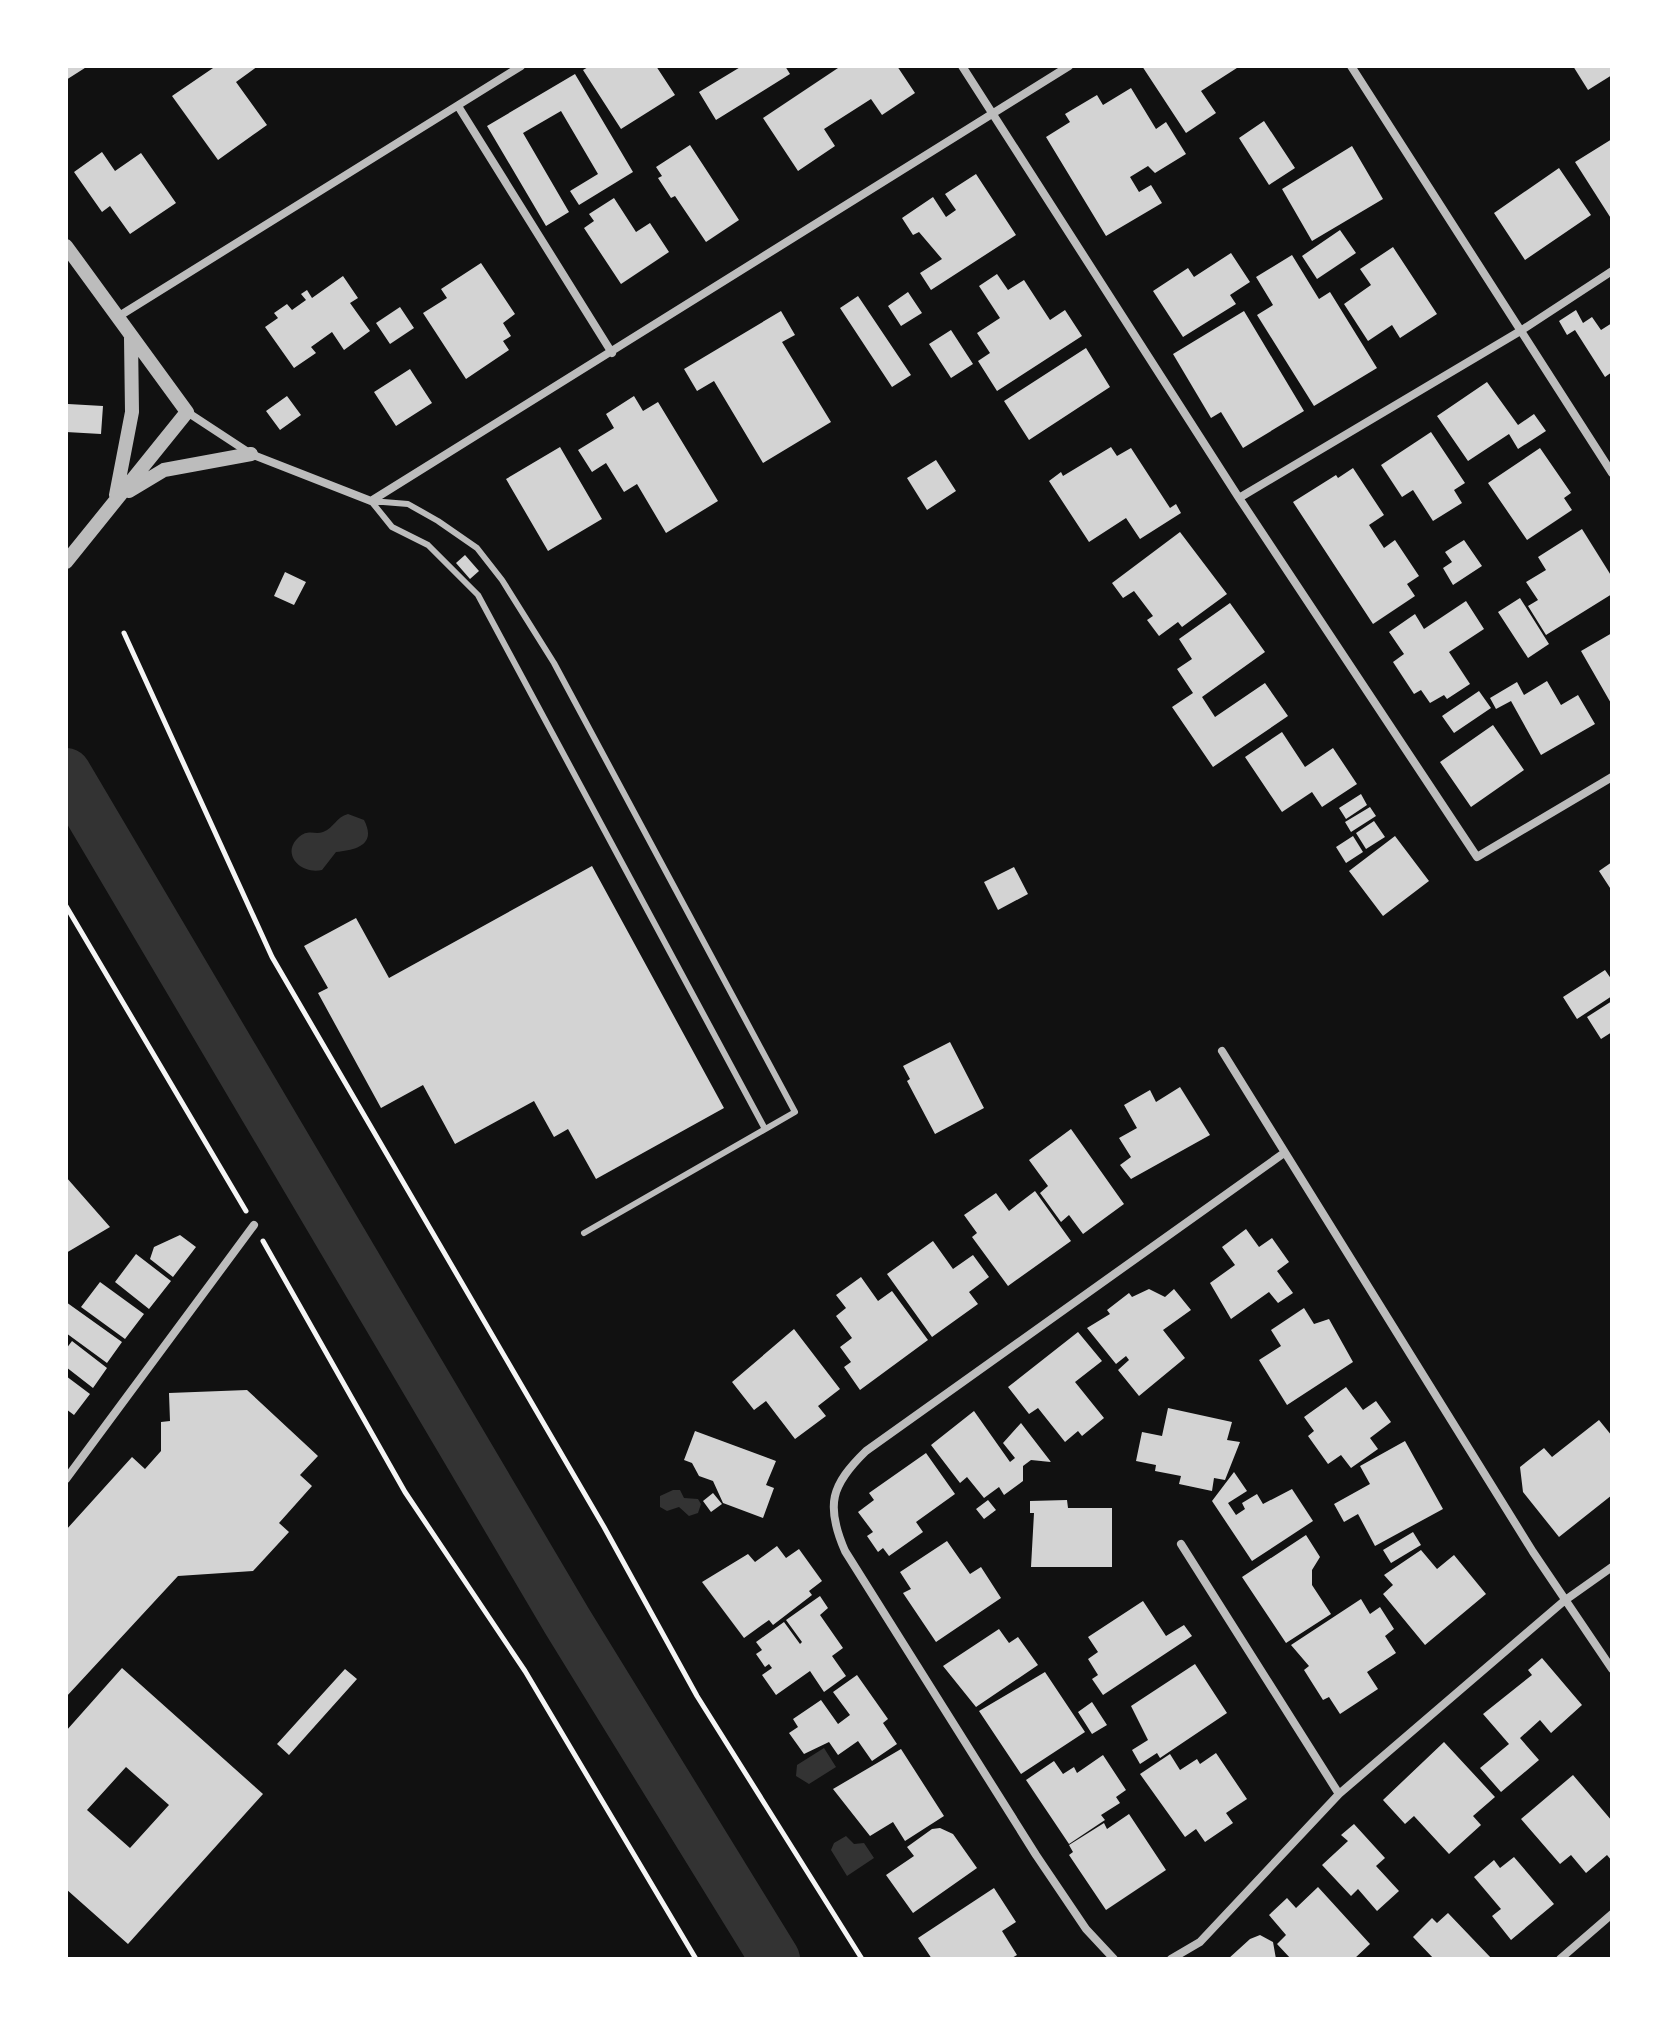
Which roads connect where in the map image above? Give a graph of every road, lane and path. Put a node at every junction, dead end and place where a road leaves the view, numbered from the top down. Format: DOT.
graph roads {
  1 [pos="521,66"];
  2 [pos="962,66"];
  3 [pos="1069,66"];
  4 [pos="1351,66"];
  5 [pos="458,106"];
  6 [pos="991,113"];
  7 [pos="66,246"];
  8 [pos="1612,271"];
  9 [pos="116,318"];
  10 [pos="1522,330"];
  11 [pos="131,337"];
  12 [pos="612,353"];
  13 [pos="187,412"];
  14 [pos="251,454"];
  15 [pos="1612,473"];
  16 [pos="1239,498"];
  17 [pos="115,500"];
  18 [pos="371,501"];
  19 [pos="66,562"];
  20 [pos="124,633"];
  21 [pos="1612,777"];
  22 [pos="66,906"];
  23 [pos="1222,1051"];
  24 [pos="765,1129"];
  25 [pos="1284,1153"];
  26 [pos="254,1225"];
  27 [pos="584,1233"];
  28 [pos="66,1479"];
  29 [pos="1181,1544"];
  30 [pos="1612,1567"];
  31 [pos="1564,1601"];
  32 [pos="1612,1669"];
  33 [pos="1339,1794"];
  34 [pos="1612,1914"];
  35 [pos="696,1959"];
  36 [pos="862,1959"];
  37 [pos="1114,1959"];
  38 [pos="1171,1959"];
  39 [pos="1560,1959"];
  1 -- 5 [label="street"];
  2 -- 6 [label="street"];
  3 -- 6 [label="street"];
  4 -- 10 [label="street"];
  5 -- 9 [label="street"];
  5 -- 12 [label="street"];
  6 -- 12 [label="street"];
  6 -- 16 [label="street"];
  7 -- 9 [label="street"];
  8 -- 10 [label="street"];
  9 -- 11 [label="street"];
  10 -- 15 [label="street"];
  10 -- 16 [label="street"];
  11 -- 13 [label="street"];
  11 -- 17 [label="street"];
  12 -- 18 [label="street"];
  13 -- 14 [label="street"];
  13 -- 17 [label="street"];
  14 -- 17 [label="street"];
  14 -- 18 [label="street"];
  16 -- 21 [label="street"];
  17 -- 19 [label="street"];
  18 -- 24 [label="lane"];
  18 -- 24 [label="lane"];
  20 -- 36 [label="path"];
  22 -- 26 [label="path"];
  23 -- 25 [label="street"];
  24 -- 27 [label="lane"];
  25 -- 31 [label="street"];
  25 -- 37 [label="street"];
  26 -- 28 [label="street"];
  26 -- 35 [label="path"];
  29 -- 33 [label="street"];
  30 -- 31 [label="street"];
  31 -- 32 [label="street"];
  31 -- 33 [label="street"];
  33 -- 38 [label="street"];
  34 -- 39 [label="street"];
}
